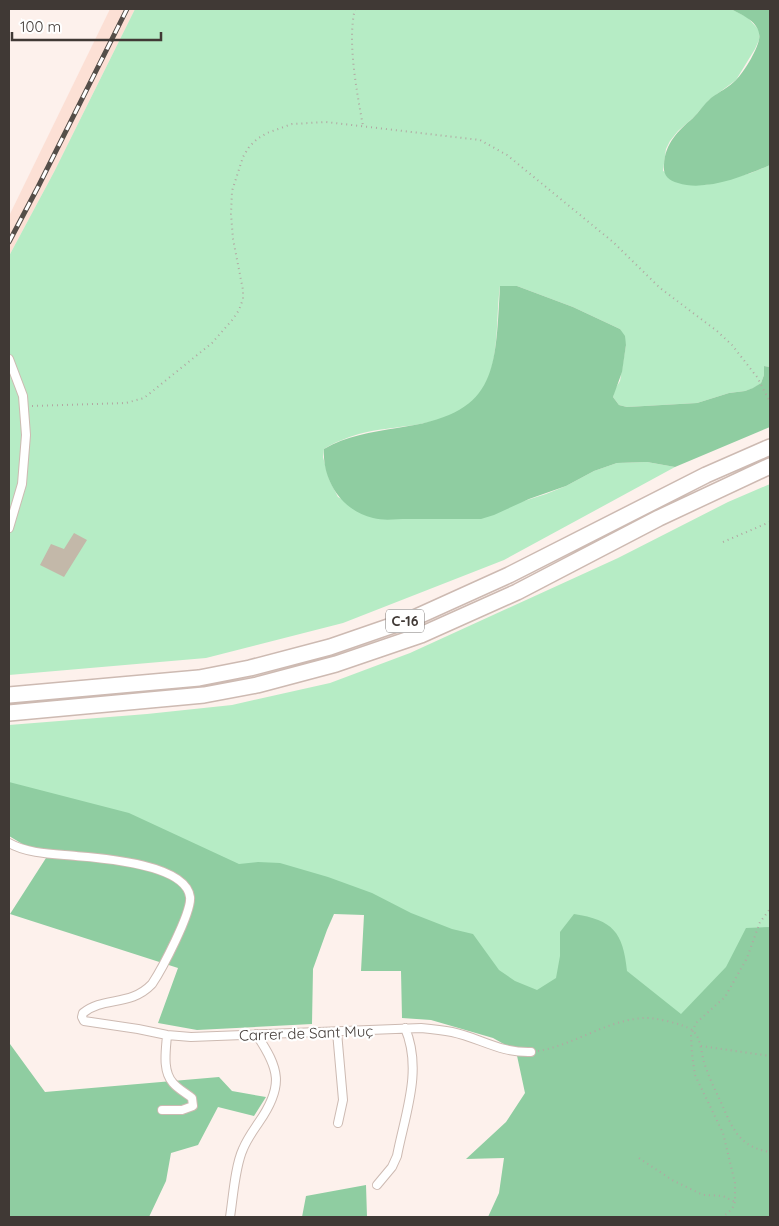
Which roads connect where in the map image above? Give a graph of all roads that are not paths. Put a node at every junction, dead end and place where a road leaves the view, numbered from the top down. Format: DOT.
graph roads {
  1 [pos="9,359"];
  2 [pos="770,447"];
  3 [pos="770,466"];
  4 [pos="9,528"];
  5 [pos="9,695"];
  6 [pos="9,712"];
  7 [pos="9,843"];
  8 [pos="405,1028"];
  9 [pos="337,1032"];
  10 [pos="256,1034"];
  11 [pos="168,1036"];
  12 [pos="531,1052"];
  13 [pos="162,1110"];
  14 [pos="338,1123"];
  15 [pos="377,1185"];
  16 [pos="230,1217"];
  1 -- 4 [label="street"];
  2 -- 5 [label="highway, C-16"];
  3 -- 6 [label="highway, C-16"];
  7 -- 11 [label="street, Carrer de Sant Muç"];
  8 -- 9 [label="street, Carrer de Sant Muç"];
  8 -- 12 [label="street, Carrer de Sant Muç"];
  8 -- 15 [label="street"];
  9 -- 10 [label="street, Carrer de Sant Muç"];
  9 -- 14 [label="street"];
  10 -- 11 [label="street, Carrer de Sant Muç"];
  10 -- 16 [label="street"];
  11 -- 13 [label="street"];
}
